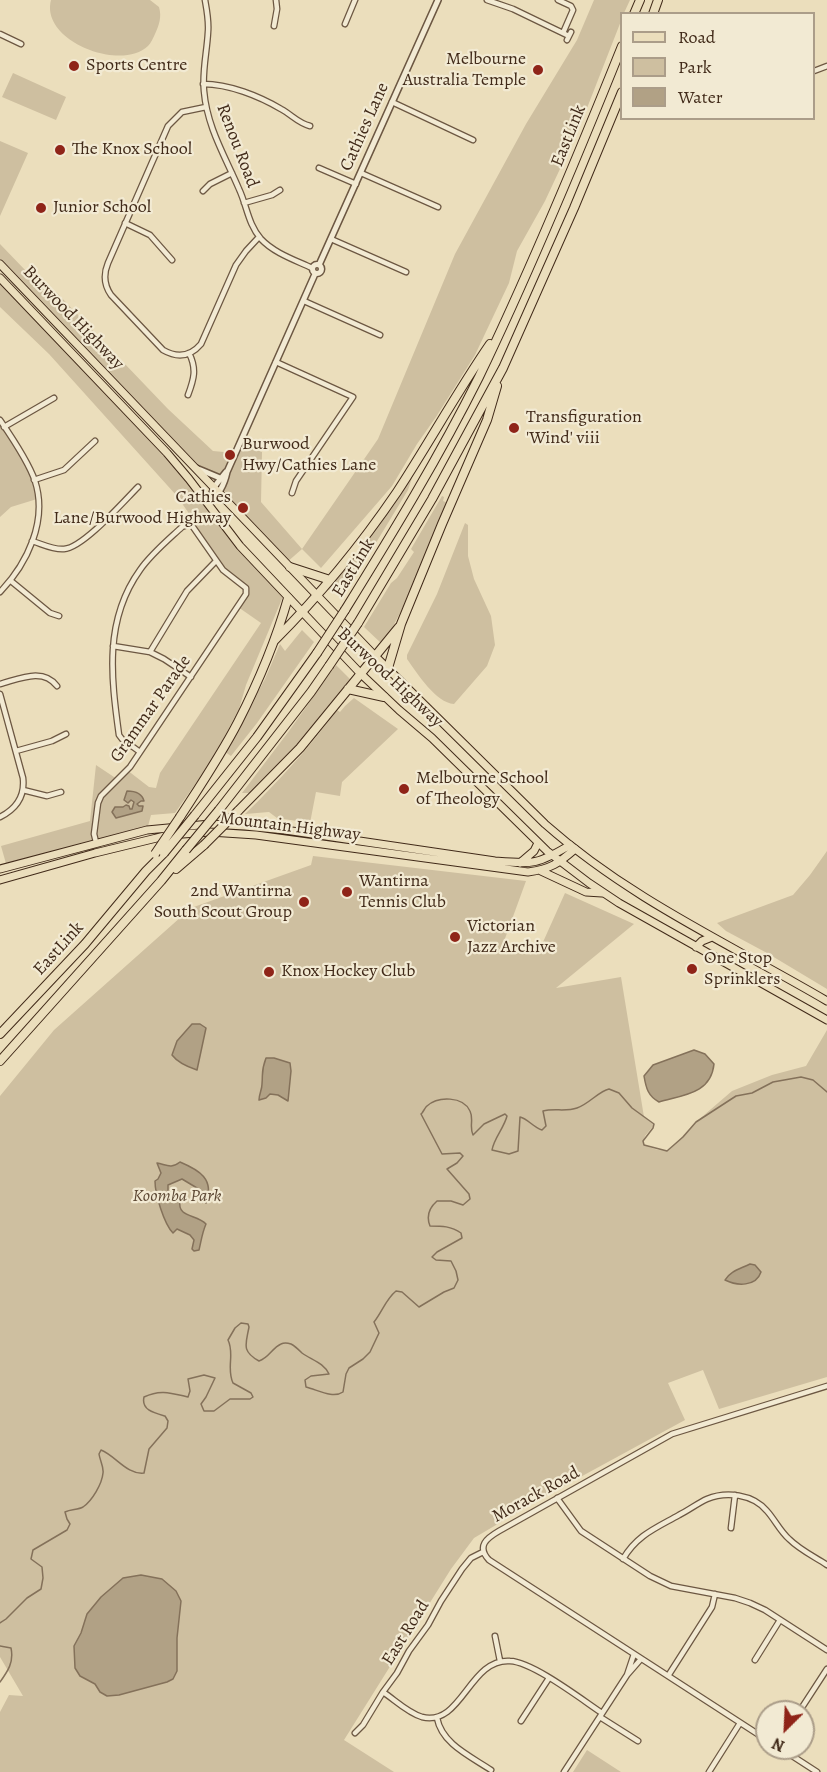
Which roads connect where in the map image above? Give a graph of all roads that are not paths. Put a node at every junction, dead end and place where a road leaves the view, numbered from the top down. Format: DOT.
graph roads {
  1 [pos="206,0"];
  2 [pos="276,0"];
  3 [pos="356,0"];
  4 [pos="438,0"];
  5 [pos="487,0"];
  6 [pos="558,0"];
  7 [pos="345,24"];
  8 [pos="274,26"];
  9 [pos="562,33"];
  10 [pos="0,34"];
  11 [pos="569,36"];
  12 [pos="21,44"];
  13 [pos="620,48"];
  14 [pos="203,84"];
  15 [pos="620,94"];
  16 [pos="392,102"];
  17 [pos="206,106"];
  18 [pos="310,126"];
  19 [pos="472,140"];
  20 [pos="319,168"];
  21 [pos="361,172"];
  22 [pos="232,173"];
  23 [pos="356,184"];
  24 [pos="280,190"];
  25 [pos="203,191"];
  26 [pos="244,203"];
  27 [pos="438,207"];
  28 [pos="126,223"];
  29 [pos="259,237"];
  30 [pos="331,239"];
  31 [pos="172,260"];
  32 [pos="0,264"];
  33 [pos="314,271"];
  34 [pos="406,272"];
  35 [pos="0,278"];
  36 [pos="304,301"];
  37 [pos="501,328"];
  38 [pos="380,335"];
  39 [pos="189,353"];
  40 [pos="276,362"];
  41 [pos="503,368"];
  42 [pos="188,395"];
  43 [pos="54,398"];
  44 [pos="0,420"];
  45 [pos="4,427"];
  46 [pos="95,441"];
  47 [pos="173,445"];
  48 [pos="167,453"];
  49 [pos="194,467"];
  50 [pos="226,472"];
  51 [pos="220,478"];
  52 [pos="34,480"];
  53 [pos="138,487"];
  54 [pos="216,490"];
  55 [pos="292,493"];
  56 [pos="208,504"];
  57 [pos="32,541"];
  58 [pos="216,561"];
  59 [pos="290,567"];
  60 [pos="11,580"];
  61 [pos="330,580"];
  62 [pos="0,592"];
  63 [pos="317,594"];
  64 [pos="288,598"];
  65 [pos="301,612"];
  66 [pos="59,616"];
  67 [pos="401,624"];
  68 [pos="274,641"];
  69 [pos="113,646"];
  70 [pos="150,652"];
  71 [pos="375,656"];
  72 [pos="388,668"];
  73 [pos="360,673"];
  74 [pos="191,677"];
  75 [pos="0,684"];
  76 [pos="57,686"];
  77 [pos="348,689"];
  78 [pos="0,694"];
  79 [pos="384,696"];
  80 [pos="66,734"];
  81 [pos="16,751"];
  82 [pos="140,752"];
  83 [pos="23,790"];
  84 [pos="61,792"];
  85 [pos="0,817"];
  86 [pos="96,842"];
  87 [pos="538,843"];
  88 [pos="573,847"];
  89 [pos="433,851"];
  90 [pos="95,853"];
  91 [pos="159,853"];
  92 [pos="553,856"];
  93 [pos="432,860"];
  94 [pos="520,862"];
  95 [pos="560,862"];
  96 [pos="12,866"];
  97 [pos="0,869"];
  98 [pos="540,870"];
  99 [pos="16,876"];
  100 [pos="0,880"];
  101 [pos="161,881"];
  102 [pos="602,893"];
  103 [pos="712,937"];
  104 [pos="696,947"];
  105 [pos="827,1001"];
  106 [pos="827,1020"];
  107 [pos="0,1035"];
  108 [pos="0,1061"];
  109 [pos="827,1386"];
  110 [pos="735,1495"];
  111 [pos="557,1498"];
  112 [pos="731,1528"];
  113 [pos="483,1552"];
  114 [pos="623,1560"];
  115 [pos="827,1565"];
  116 [pos="715,1594"];
  117 [pos="780,1620"];
  118 [pos="495,1636"];
  119 [pos="827,1650"];
  120 [pos="634,1654"];
  121 [pos="641,1659"];
  122 [pos="755,1660"];
  123 [pos="500,1661"];
  124 [pos="827,1669"];
  125 [pos="627,1675"];
  126 [pos="668,1676"];
  127 [pos="549,1678"];
  128 [pos="383,1692"];
  129 [pos="807,1700"];
  130 [pos="601,1715"];
  131 [pos="437,1718"];
  132 [pos="521,1721"];
  133 [pos="740,1723"];
  134 [pos="755,1732"];
  135 [pos="356,1733"];
  136 [pos="638,1741"];
  137 [pos="798,1760"];
  138 [pos="491,1770"];
  139 [pos="564,1772"];
  140 [pos="709,1772"];
  141 [pos="817,1772"];
  1 -- 14 [label="street, Renou Road"];
  2 -- 8 [label="street"];
  3 -- 7 [label="street"];
  4 -- 16 [label="street, Cathies Lane"];
  5 -- 9 [label="street"];
  6 -- 9 [label="street"];
  9 -- 11 [label="street"];
  10 -- 12 [label="street"];
  13 -- 37 [label="highway, EastLink"];
  14 -- 17 [label="street, Renou Road"];
  14 -- 18 [label="street"];
  15 -- 41 [label="highway, EastLink"];
  16 -- 19 [label="street"];
  16 -- 21 [label="street, Cathies Lane"];
  17 -- 22 [label="street, Renou Road"];
  17 -- 28 [label="street"];
  20 -- 23 [label="street"];
  21 -- 23 [label="street, Cathies Lane"];
  21 -- 27 [label="street"];
  22 -- 25 [label="street"];
  22 -- 26 [label="street, Renou Road"];
  23 -- 30 [label="street, Cathies Lane"];
  24 -- 26 [label="street"];
  26 -- 29 [label="street, Renou Road"];
  28 -- 31 [label="street"];
  28 -- 39 [label="street"];
  29 -- 33 [label="street, Renou Road"];
  29 -- 39 [label="street"];
  30 -- 33 [label="street, Cathies Lane"];
  30 -- 34 [label="street"];
  32 -- 47 [label="main road, Burwood Highway"];
  33 -- 36 [label="street"];
  35 -- 48 [label="main road, Burwood Highway"];
  36 -- 38 [label="street"];
  36 -- 40 [label="street"];
  37 -- 61 [label="highway"];
  37 -- 91 [label="highway, EastLink, bridge"];
  39 -- 42 [label="street"];
  40 -- 50 [label="street"];
  40 -- 55 [label="street"];
  41 -- 67 [label="highway"];
  41 -- 101 [label="highway, EastLink, bridge"];
  43 -- 45 [label="street"];
  44 -- 45 [label="street"];
  45 -- 52 [label="street"];
  46 -- 52 [label="street"];
  47 -- 48 [label="main road"];
  47 -- 49 [label="main road, Burwood Highway"];
  48 -- 56 [label="main road, Burwood Highway"];
  49 -- 51 [label="street"];
  49 -- 54 [label="main road, Burwood Highway"];
  50 -- 51 [label="street"];
  50 -- 54 [label="street"];
  51 -- 54 [label="street"];
  52 -- 57 [label="street"];
  53 -- 57 [label="street"];
  54 -- 56 [label="street"];
  54 -- 59 [label="main road, Burwood Highway"];
  56 -- 64 [label="main road, Burwood Highway"];
  57 -- 60 [label="street"];
  58 -- 69 [label="street"];
  58 -- 70 [label="street"];
  58 -- 74 [label="street, Grammar Parade"];
  59 -- 61 [label="highway"];
  59 -- 63 [label="main road, Burwood Highway"];
  60 -- 62 [label="street"];
  60 -- 66 [label="street"];
  61 -- 63 [label="highway"];
  63 -- 65 [label="highway"];
  63 -- 71 [label="main road, Burwood Highway"];
  64 -- 65 [label="main road, Burwood Highway"];
  64 -- 68 [label="highway"];
  65 -- 68 [label="highway"];
  65 -- 73 [label="main road, Burwood Highway"];
  67 -- 71 [label="highway"];
  67 -- 72 [label="highway"];
  68 -- 91 [label="highway, bridge"];
  69 -- 70 [label="street"];
  69 -- 82 [label="street"];
  70 -- 74 [label="street"];
  71 -- 72 [label="main road, Burwood Highway"];
  71 -- 73 [label="highway"];
  72 -- 88 [label="main road, Burwood Highway"];
  73 -- 77 [label="highway"];
  73 -- 79 [label="main road, Burwood Highway"];
  74 -- 82 [label="street, Grammar Parade"];
  75 -- 76 [label="street"];
  77 -- 79 [label="highway"];
  77 -- 101 [label="highway, bridge"];
  78 -- 81 [label="street"];
  79 -- 87 [label="main road, Burwood Highway"];
  80 -- 81 [label="street"];
  81 -- 83 [label="street"];
  82 -- 86 [label="street, Grammar Parade"];
  83 -- 84 [label="street"];
  83 -- 85 [label="street"];
  86 -- 89 [label="main road, Mountain Highway"];
  86 -- 90 [label="main road"];
  86 -- 96 [label="main road, Mountain Highway"];
  87 -- 92 [label="main road, Burwood Highway"];
  87 -- 94 [label="main road"];
  88 -- 92 [label="main road, Mountain Highway"];
  88 -- 95 [label="main road, Mountain Highway"];
  88 -- 103 [label="main road, Burwood Highway"];
  89 -- 93 [label="main road"];
  89 -- 94 [label="main road, Mountain Highway"];
  90 -- 93 [label="main road, Mountain Highway"];
  90 -- 99 [label="main road, Mountain Highway"];
  91 -- 107 [label="highway, EastLink"];
  92 -- 94 [label="main road, Mountain Highway"];
  92 -- 95 [label="main road, Burwood Highway"];
  93 -- 98 [label="main road, Mountain Highway"];
  95 -- 98 [label="main road, Mountain Highway"];
  95 -- 102 [label="main road, Burwood Highway"];
  96 -- 97 [label="main road, Mountain Highway"];
  96 -- 99 [label="main road"];
  98 -- 102 [label="main road"];
  99 -- 100 [label="main road, Mountain Highway"];
  101 -- 108 [label="highway, EastLink"];
  102 -- 104 [label="main road, Burwood Highway"];
  103 -- 104 [label="main road"];
  103 -- 105 [label="main road, Burwood Highway"];
  104 -- 106 [label="main road, Burwood Highway"];
  109 -- 111 [label="street, Morack Road"];
  110 -- 112 [label="street"];
  110 -- 114 [label="street"];
  110 -- 115 [label="street"];
  111 -- 113 [label="street, Morack Road"];
  111 -- 114 [label="street"];
  113 -- 120 [label="street"];
  113 -- 128 [label="street, East Road"];
  114 -- 116 [label="street"];
  116 -- 117 [label="street"];
  116 -- 126 [label="street"];
  117 -- 119 [label="street"];
  117 -- 122 [label="street"];
  118 -- 123 [label="street"];
  120 -- 121 [label="street"];
  120 -- 125 [label="street"];
  121 -- 125 [label="street"];
  121 -- 126 [label="street"];
  123 -- 127 [label="street"];
  123 -- 131 [label="street"];
  124 -- 129 [label="street"];
  125 -- 130 [label="street"];
  126 -- 133 [label="street"];
  127 -- 130 [label="street"];
  127 -- 132 [label="street"];
  128 -- 131 [label="street"];
  128 -- 135 [label="street, East Road"];
  130 -- 136 [label="street"];
  130 -- 139 [label="street"];
  131 -- 138 [label="street"];
  133 -- 134 [label="street"];
  133 -- 140 [label="street"];
  137 -- 141 [label="street"];
}
